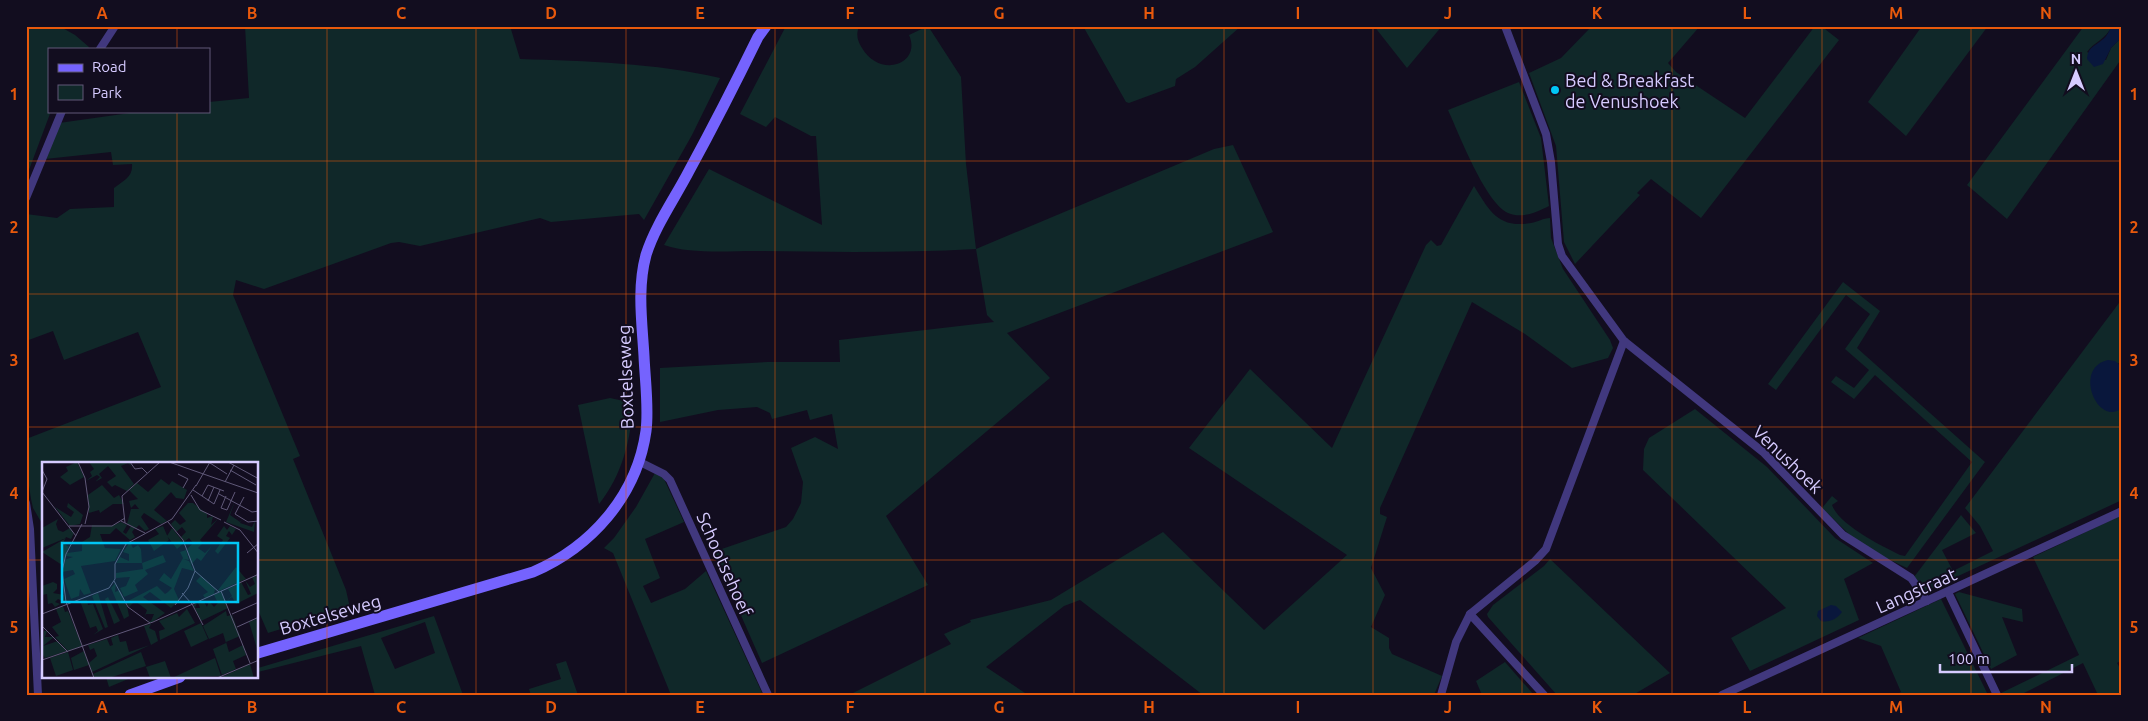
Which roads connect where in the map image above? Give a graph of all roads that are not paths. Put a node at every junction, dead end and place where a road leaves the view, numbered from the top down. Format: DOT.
graph roads {
  1 [pos="115,26"];
  2 [pos="766,26"];
  3 [pos="1505,26"];
  4 [pos="101,48"];
  5 [pos="62,112"];
  6 [pos="26,198"];
  7 [pos="1624,342"];
  8 [pos="638,462"];
  9 [pos="26,503"];
  10 [pos="2122,510"];
  11 [pos="1948,592"];
  12 [pos="1926,601"];
  13 [pos="1470,614"];
  14 [pos="259,653"];
  15 [pos="177,678"];
  16 [pos="38,695"];
  17 [pos="130,695"];
  18 [pos="768,695"];
  19 [pos="1441,695"];
  20 [pos="1544,695"];
  21 [pos="1722,695"];
  22 [pos="1998,695"];
  1 -- 4 [label="street"];
  2 -- 8 [label="main road, Boxtelseweg"];
  3 -- 7 [label="street, Venushoek"];
  5 -- 6 [label="street"];
  7 -- 12 [label="street, Venushoek"];
  7 -- 13 [label="street"];
  8 -- 14 [label="main road, Boxtelseweg"];
  8 -- 18 [label="street, Schootsehoef"];
  9 -- 16 [label="street"];
  10 -- 11 [label="street, Langstraat"];
  11 -- 12 [label="street, Langstraat"];
  11 -- 22 [label="street"];
  12 -- 21 [label="street, Langstraat"];
  13 -- 19 [label="street"];
  13 -- 20 [label="street"];
  15 -- 17 [label="main road"];
}
